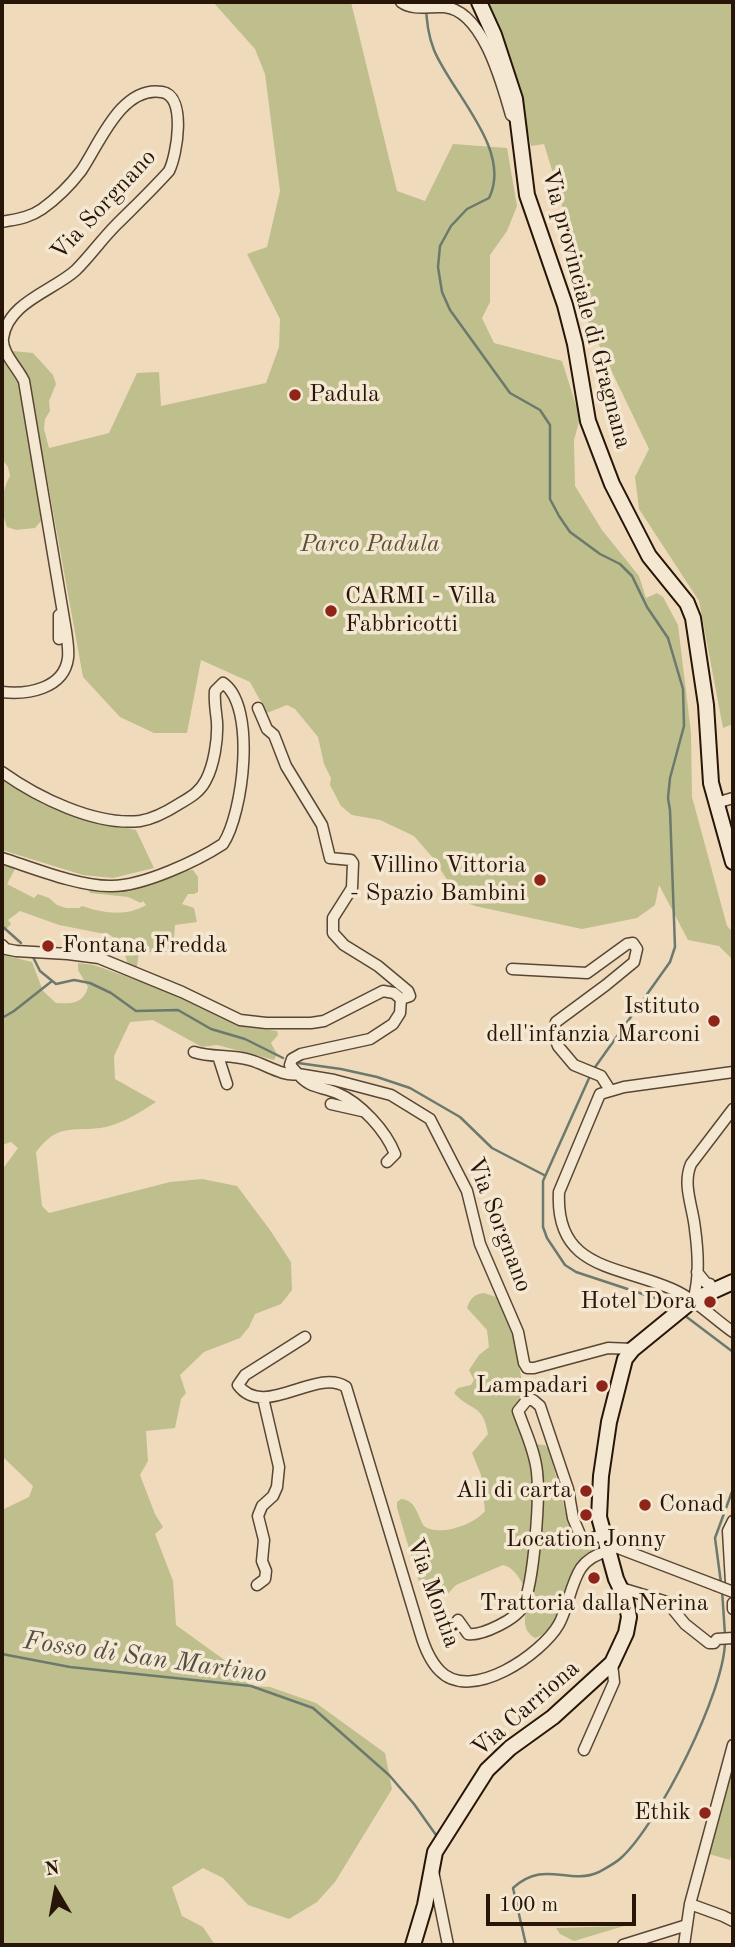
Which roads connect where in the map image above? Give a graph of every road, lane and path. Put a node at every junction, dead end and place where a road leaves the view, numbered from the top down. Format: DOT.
graph roads {
  1 [pos="401,2"];
  2 [pos="480,2"];
  3 [pos="517,117"];
  4 [pos="2,222"];
  5 [pos="61,608"];
  6 [pos="59,639"];
  7 [pos="2,692"];
  8 [pos="258,708"];
  9 [pos="2,772"];
  10 [pos="733,798"];
  11 [pos="716,803"];
  12 [pos="2,858"];
  13 [pos="733,862"];
  14 [pos="2,945"];
  15 [pos="512,969"];
  16 [pos="401,999"];
  17 [pos="194,1052"];
  18 [pos="218,1056"];
  19 [pos="295,1072"];
  20 [pos="733,1072"];
  21 [pos="228,1084"];
  22 [pos="610,1090"];
  23 [pos="331,1104"];
  24 [pos="733,1109"];
  25 [pos="363,1112"];
  26 [pos="387,1162"];
  27 [pos="697,1272"];
  28 [pos="721,1284"];
  29 [pos="690,1303"];
  30 [pos="733,1332"];
  31 [pos="305,1337"];
  32 [pos="633,1349"];
  33 [pos="263,1398"];
  34 [pos="733,1521"];
  35 [pos="605,1543"];
  36 [pos="257,1585"];
  37 [pos="621,1588"];
  38 [pos="732,1588"];
  39 [pos="733,1603"];
  40 [pos="733,1609"];
  41 [pos="458,1620"];
  42 [pos="733,1638"];
  43 [pos="612,1663"];
  44 [pos="733,1745"];
  45 [pos="584,1750"];
  46 [pos="432,1867"];
  47 [pos="690,1904"];
  48 [pos="733,1922"];
  49 [pos="687,1925"];
  50 [pos="413,1945"];
  51 [pos="449,1945"];
  52 [pos="623,1945"];
  53 [pos="684,1945"];
  1 -- 3 [label="street, Via provinciale di Gragnana"];
  2 -- 3 [label="main road, Via provinciale di Gragnana"];
  3 -- 11 [label="main road, Via provinciale di Gragnana"];
  4 -- 5 [label="street, Via Sorgnano"];
  5 -- 6 [label="street"];
  5 -- 7 [label="street, Via Sorgnano"];
  8 -- 16 [label="street"];
  9 -- 12 [label="street"];
  10 -- 11 [label="street"];
  11 -- 13 [label="main road, Via provinciale di Gragnana"];
  14 -- 16 [label="street"];
  15 -- 22 [label="street"];
  16 -- 19 [label="street"];
  17 -- 18 [label="street"];
  18 -- 19 [label="street"];
  18 -- 21 [label="street"];
  19 -- 25 [label="street"];
  19 -- 32 [label="street, Via Sorgnano"];
  20 -- 22 [label="street"];
  22 -- 29 [label="street"];
  23 -- 25 [label="street"];
  24 -- 27 [label="street"];
  25 -- 26 [label="street"];
  27 -- 28 [label="street"];
  27 -- 29 [label="street"];
  28 -- 29 [label="main road, Via Carriona"];
  29 -- 30 [label="street"];
  29 -- 32 [label="main road, Via Carriona"];
  31 -- 33 [label="street"];
  32 -- 35 [label="main road, Via Carriona"];
  33 -- 35 [label="street, Via Montia"];
  33 -- 36 [label="street"];
  34 -- 38 [label="street"];
  35 -- 37 [label="main road, Via Carriona"];
  35 -- 38 [label="street, bridge"];
  35 -- 41 [label="street"];
  37 -- 42 [label="street"];
  37 -- 43 [label="main road, Via Carriona"];
  39 -- 40 [label="street"];
  43 -- 45 [label="street, Via Carriona"];
  43 -- 46 [label="main road, Via Carriona"];
  44 -- 47 [label="street"];
  46 -- 50 [label="main road, Via Carriona"];
  46 -- 51 [label="street"];
  47 -- 48 [label="street"];
  47 -- 49 [label="street"];
  49 -- 52 [label="street"];
  49 -- 53 [label="street"];
}
